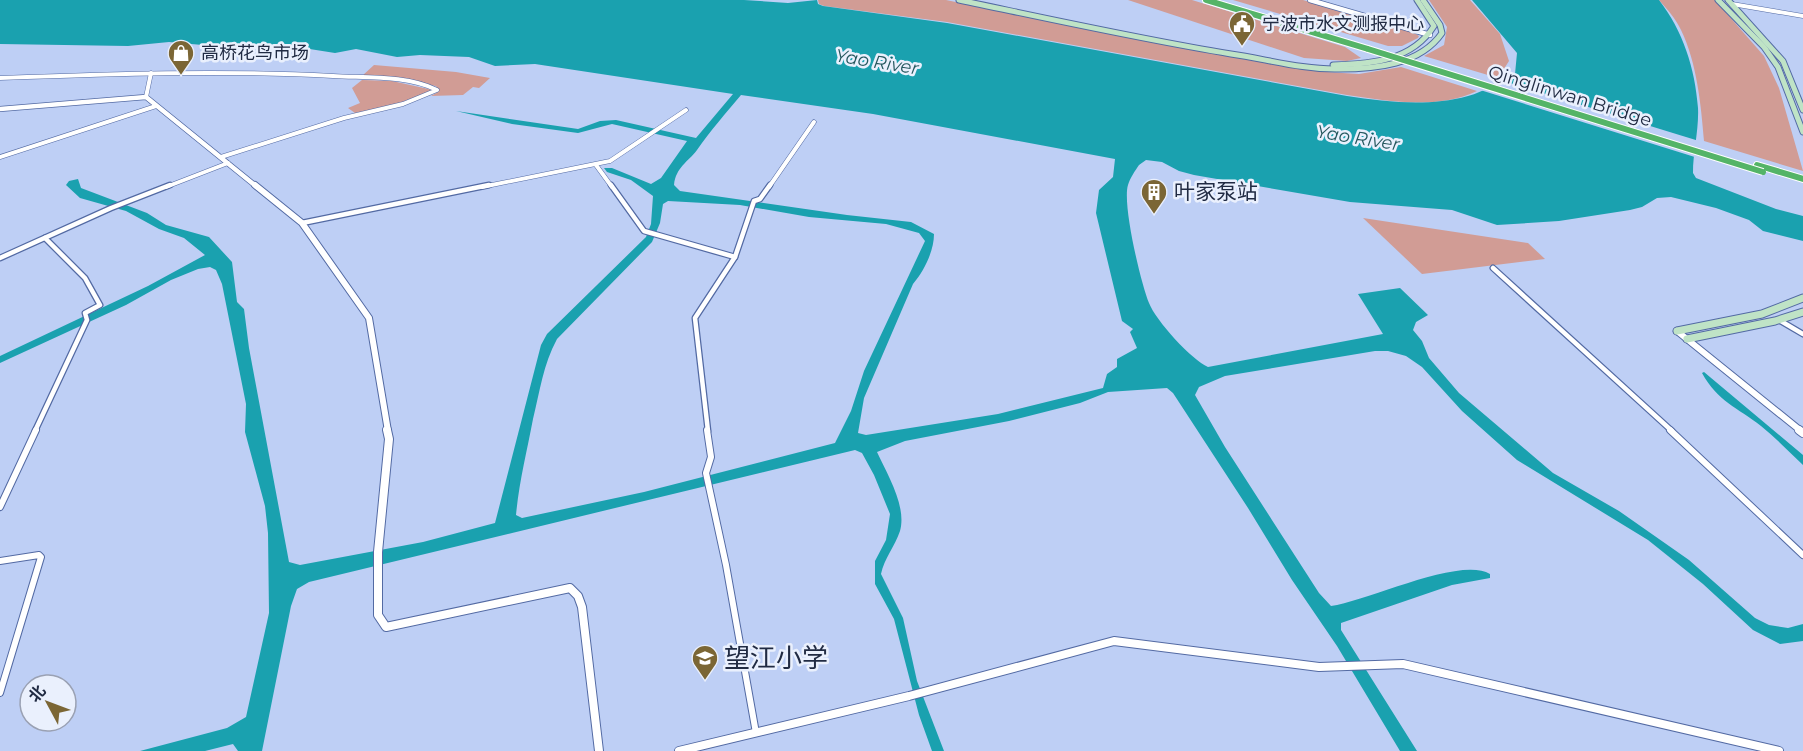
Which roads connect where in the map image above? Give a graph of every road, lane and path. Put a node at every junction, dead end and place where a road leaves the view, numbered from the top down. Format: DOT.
graph roads {
  1 [pos="959,0"];
  2 [pos="971,0"];
  3 [pos="1206,0"];
  4 [pos="1218,0"];
  5 [pos="1310,0"];
  6 [pos="1417,0"];
  7 [pos="1423,0"];
  8 [pos="1718,0"];
  9 [pos="1731,4"];
  10 [pos="1803,17"];
  11 [pos="1430,35"];
  12 [pos="1369,48"];
  13 [pos="151,73"];
  14 [pos="0,78"];
  15 [pos="146,97"];
  16 [pos="156,106"];
  17 [pos="0,109"];
  18 [pos="686,110"];
  19 [pos="1803,110"];
  20 [pos="814,122"];
  21 [pos="1803,132"];
  22 [pos="0,157"];
  23 [pos="221,157"];
  24 [pos="228,163"];
  25 [pos="596,165"];
  26 [pos="1803,179"];
  27 [pos="1803,184"];
  28 [pos="302,223"];
  29 [pos="45,238"];
  30 [pos="735,257"];
  31 [pos="0,258"];
  32 [pos="1493,268"];
  33 [pos="1803,298"];
  34 [pos="1803,312"];
  35 [pos="1779,320"];
  36 [pos="1677,331"];
  37 [pos="1803,334"];
  38 [pos="1687,339"];
  39 [pos="1803,434"];
  40 [pos="0,507"];
  41 [pos="1803,555"];
  42 [pos="0,561"];
  43 [pos="0,693"];
  44 [pos="756,733"];
  45 [pos="599,751"];
  46 [pos="679,751"];
  47 [pos="1779,751"];
  1 -- 7 [label="main road"];
  2 -- 11 [label="main road"];
  3 -- 12 [label="highway"];
  4 -- 12 [label="highway"];
  5 -- 11 [label="street"];
  6 -- 11 [label="main road"];
  8 -- 21 [label="main road"];
  9 -- 10 [label="street"];
  9 -- 19 [label="main road"];
  12 -- 26 [label="highway, Qinglinwan Bridge, bridge"];
  12 -- 27 [label="highway, Qinglinwan Bridge, bridge"];
  13 -- 14 [label="street"];
  13 -- 15 [label="street"];
  13 -- 23 [label="street"];
  15 -- 16 [label="street"];
  15 -- 17 [label="street"];
  16 -- 22 [label="street"];
  16 -- 23 [label="street"];
  18 -- 25 [label="street"];
  20 -- 30 [label="street"];
  23 -- 24 [label="street"];
  24 -- 28 [label="street"];
  24 -- 29 [label="street"];
  25 -- 28 [label="street"];
  25 -- 30 [label="street"];
  28 -- 45 [label="street"];
  29 -- 31 [label="street"];
  29 -- 40 [label="street"];
  30 -- 44 [label="street"];
  32 -- 41 [label="street"];
  33 -- 36 [label="main road"];
  34 -- 35 [label="main road"];
  35 -- 37 [label="street"];
  35 -- 38 [label="main road"];
  36 -- 38 [label="street"];
  38 -- 39 [label="street"];
  42 -- 43 [label="street"];
  44 -- 46 [label="street"];
  44 -- 47 [label="street"];
}
